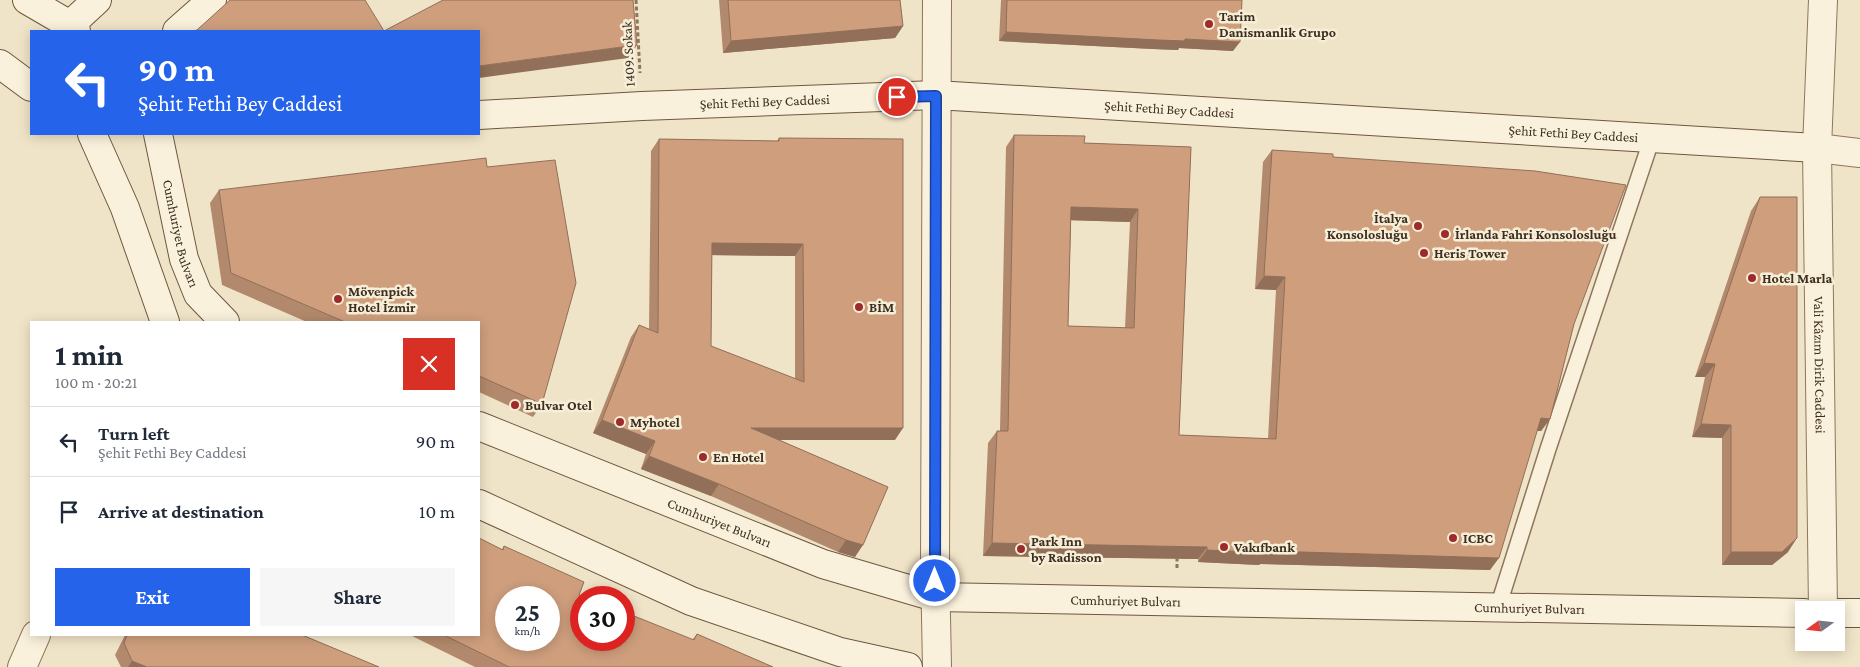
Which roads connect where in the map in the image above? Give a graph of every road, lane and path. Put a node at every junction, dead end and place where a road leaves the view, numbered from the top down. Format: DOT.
graph roads {
  1 [pos="28,0"];
  2 [pos="97,0"];
  3 [pos="212,0"];
  4 [pos="636,0"];
  5 [pos="937,0"];
  6 [pos="1823,0"];
  7 [pos="73,28"];
  8 [pos="179,30"];
  9 [pos="0,64"];
  10 [pos="30,86"];
  11 [pos="936,96"];
  12 [pos="642,106"];
  13 [pos="480,115"];
  14 [pos="92,135"];
  15 [pos="158,135"];
  16 [pos="1652,138"];
  17 [pos="1818,148"];
  18 [pos="1860,153"];
  19 [pos="165,321"];
  20 [pos="224,321"];
  21 [pos="480,426"];
  22 [pos="480,504"];
  23 [pos="1177,546"];
  24 [pos="1177,576"];
  25 [pos="935,597"];
  26 [pos="1823,601"];
  27 [pos="1498,607"];
  28 [pos="1795,613"];
  29 [pos="1845,613"];
  30 [pos="1860,614"];
  31 [pos="36,636"];
  32 [pos="837,659"];
  33 [pos="22,667"];
  34 [pos="908,667"];
  35 [pos="937,667"];
  1 -- 7 [label="street"];
  2 -- 7 [label="street"];
  3 -- 8 [label="street"];
  4 -- 12 [label="path, 1409. Sokak"];
  5 -- 11 [label="street"];
  6 -- 17 [label="street, Vali Kâzım Dirik Caddesi"];
  9 -- 10 [label="street"];
  11 -- 12 [label="street, Şehit Fethi Bey Caddesi"];
  11 -- 16 [label="street, Şehit Fethi Bey Caddesi"];
  11 -- 25 [label="street"];
  12 -- 13 [label="street, Şehit Fethi Bey Caddesi"];
  14 -- 19 [label="street"];
  15 -- 20 [label="street, Cumhuriyet Bulvarı"];
  16 -- 17 [label="street, Şehit Fethi Bey Caddesi"];
  16 -- 27 [label="lane"];
  17 -- 18 [label="street, Şehit Fethi Bey Caddesi"];
  17 -- 26 [label="street, Vali Kâzım Dirik Caddesi"];
  21 -- 25 [label="street, Cumhuriyet Bulvarı"];
  22 -- 32 [label="street"];
  23 -- 24 [label="path"];
  25 -- 27 [label="street, Cumhuriyet Bulvarı"];
  25 -- 35 [label="street"];
  27 -- 28 [label="street, Cumhuriyet Bulvarı"];
  29 -- 30 [label="street"];
  31 -- 33 [label="street"];
  32 -- 34 [label="street"];
}
